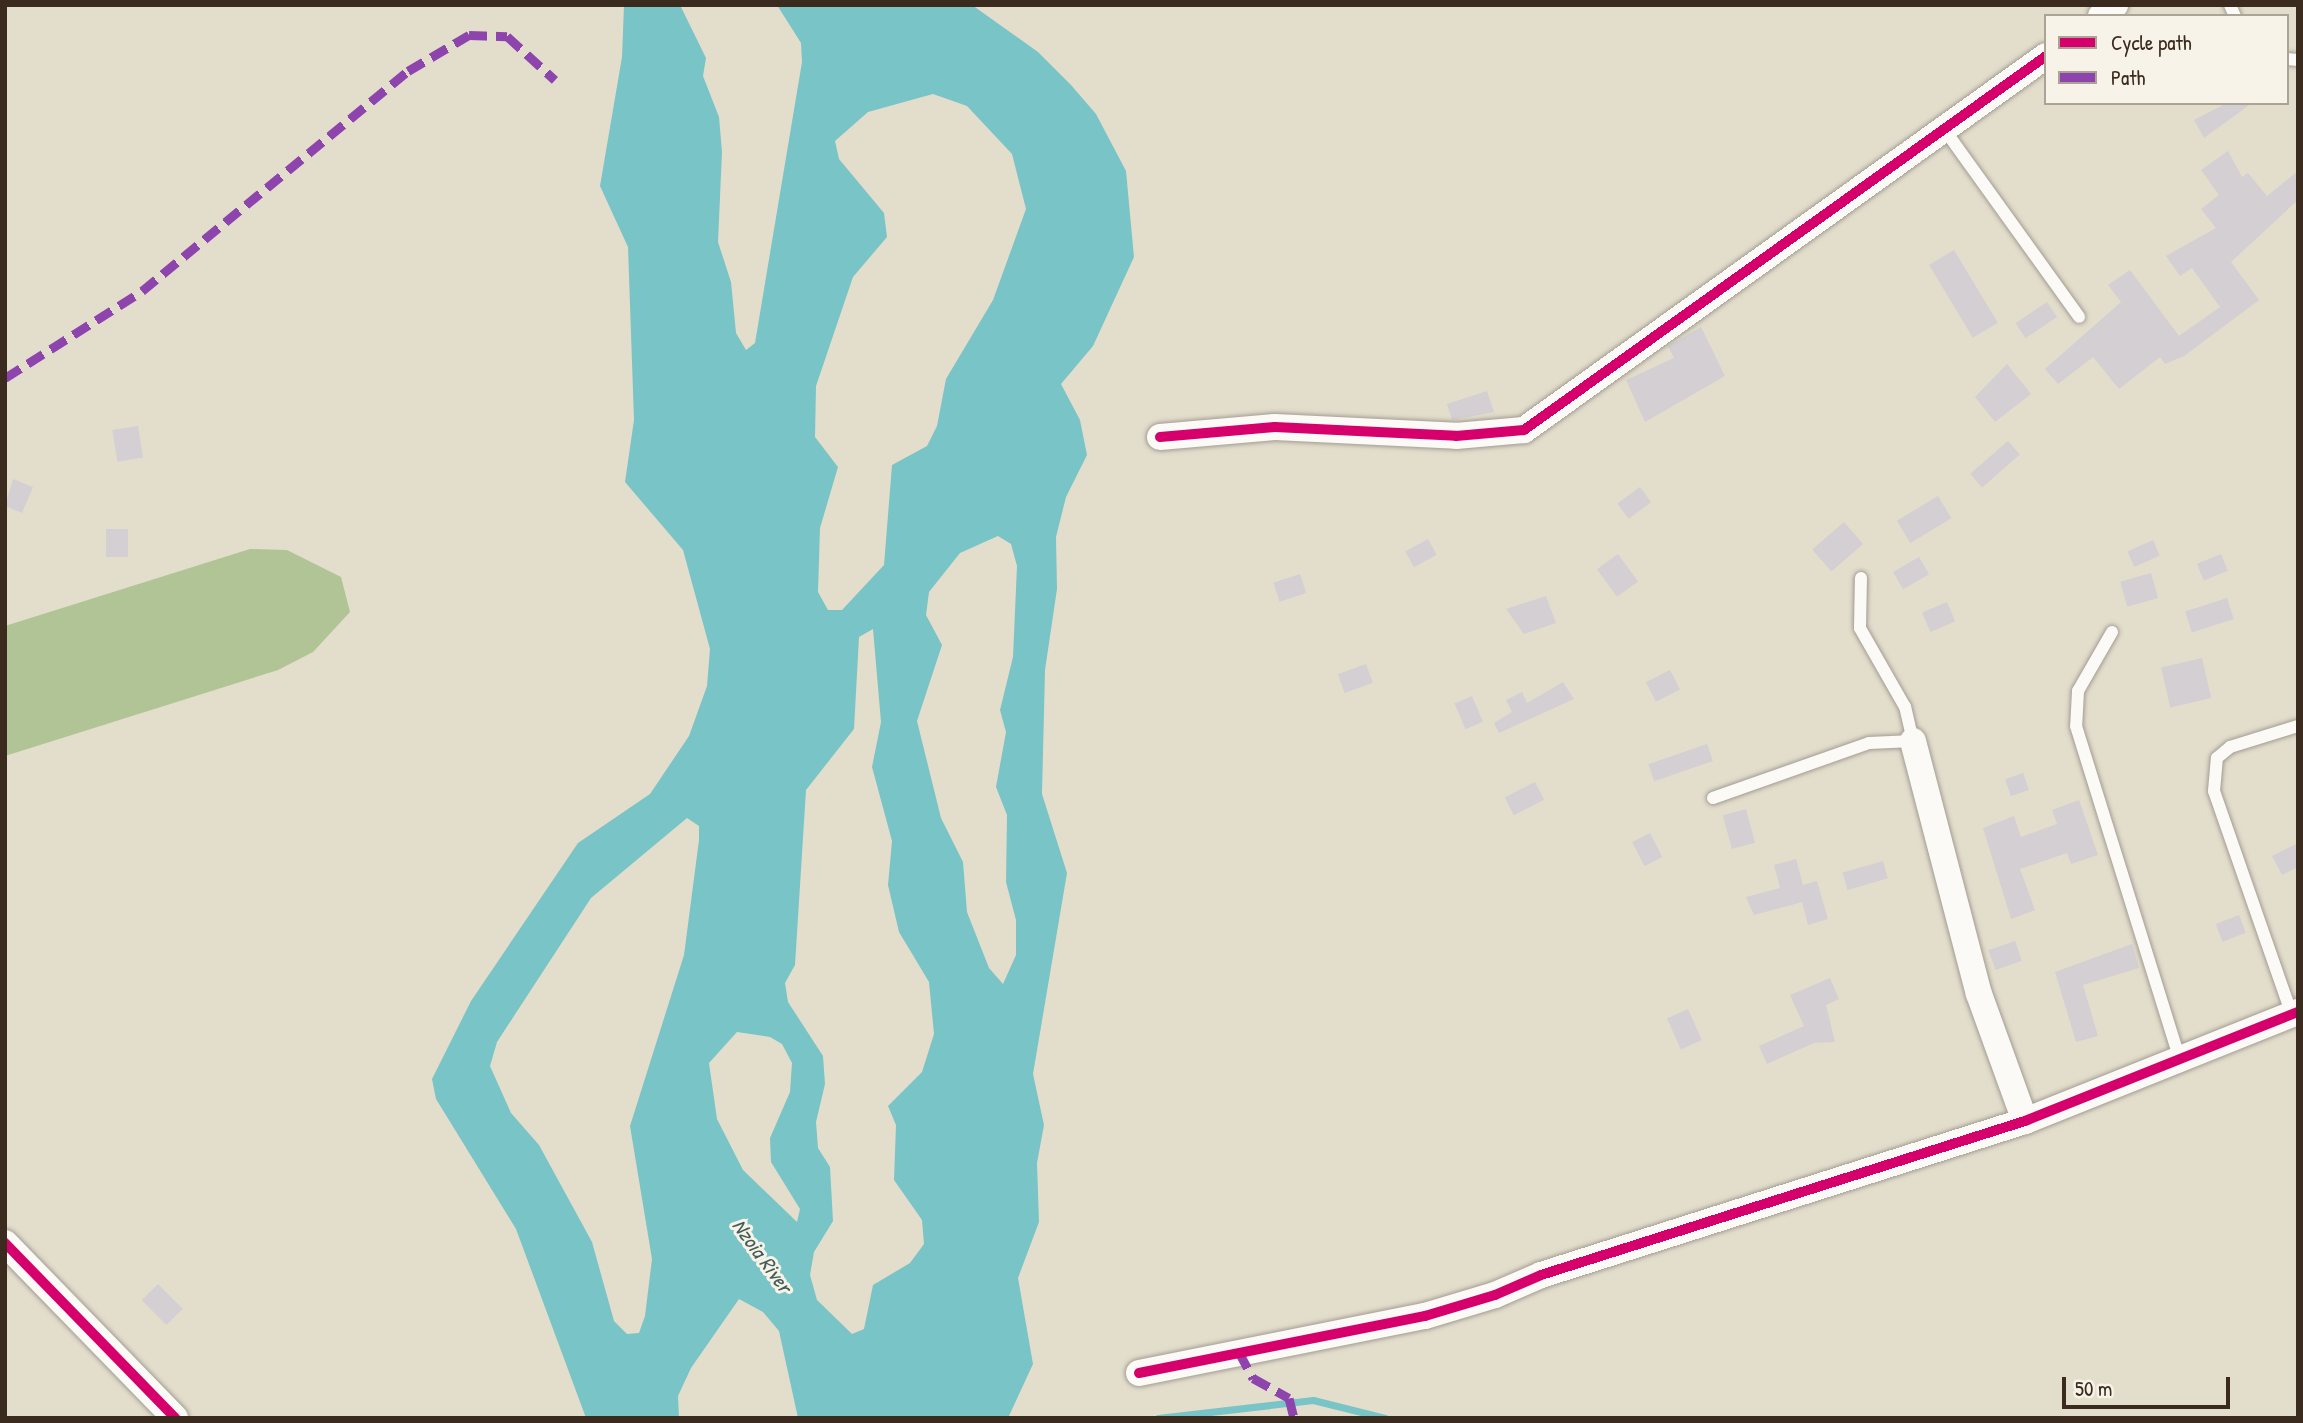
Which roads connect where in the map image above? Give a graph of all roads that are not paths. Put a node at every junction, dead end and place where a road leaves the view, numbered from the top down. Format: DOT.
graph roads {
  1 [pos="2044,57"];
  2 [pos="1942,126"];
  3 [pos="2079,317"];
  4 [pos="1160,437"];
  5 [pos="1861,578"];
  6 [pos="2112,632"];
  7 [pos="2298,726"];
  8 [pos="1913,741"];
  9 [pos="1713,798"];
  10 [pos="2295,1014"];
  11 [pos="2180,1060"];
  12 [pos="2025,1121"];
  13 [pos="5,1243"];
  14 [pos="1139,1373"];
  15 [pos="176,1418"];
  1 -- 2 [label="street"];
  2 -- 3 [label="lane"];
  2 -- 4 [label="street"];
  5 -- 8 [label="lane"];
  6 -- 11 [label="lane"];
  7 -- 10 [label="lane"];
  8 -- 9 [label="lane"];
  8 -- 12 [label="street"];
  10 -- 11 [label="street"];
  11 -- 12 [label="street"];
  12 -- 14 [label="street"];
  13 -- 15 [label="street"];
}
